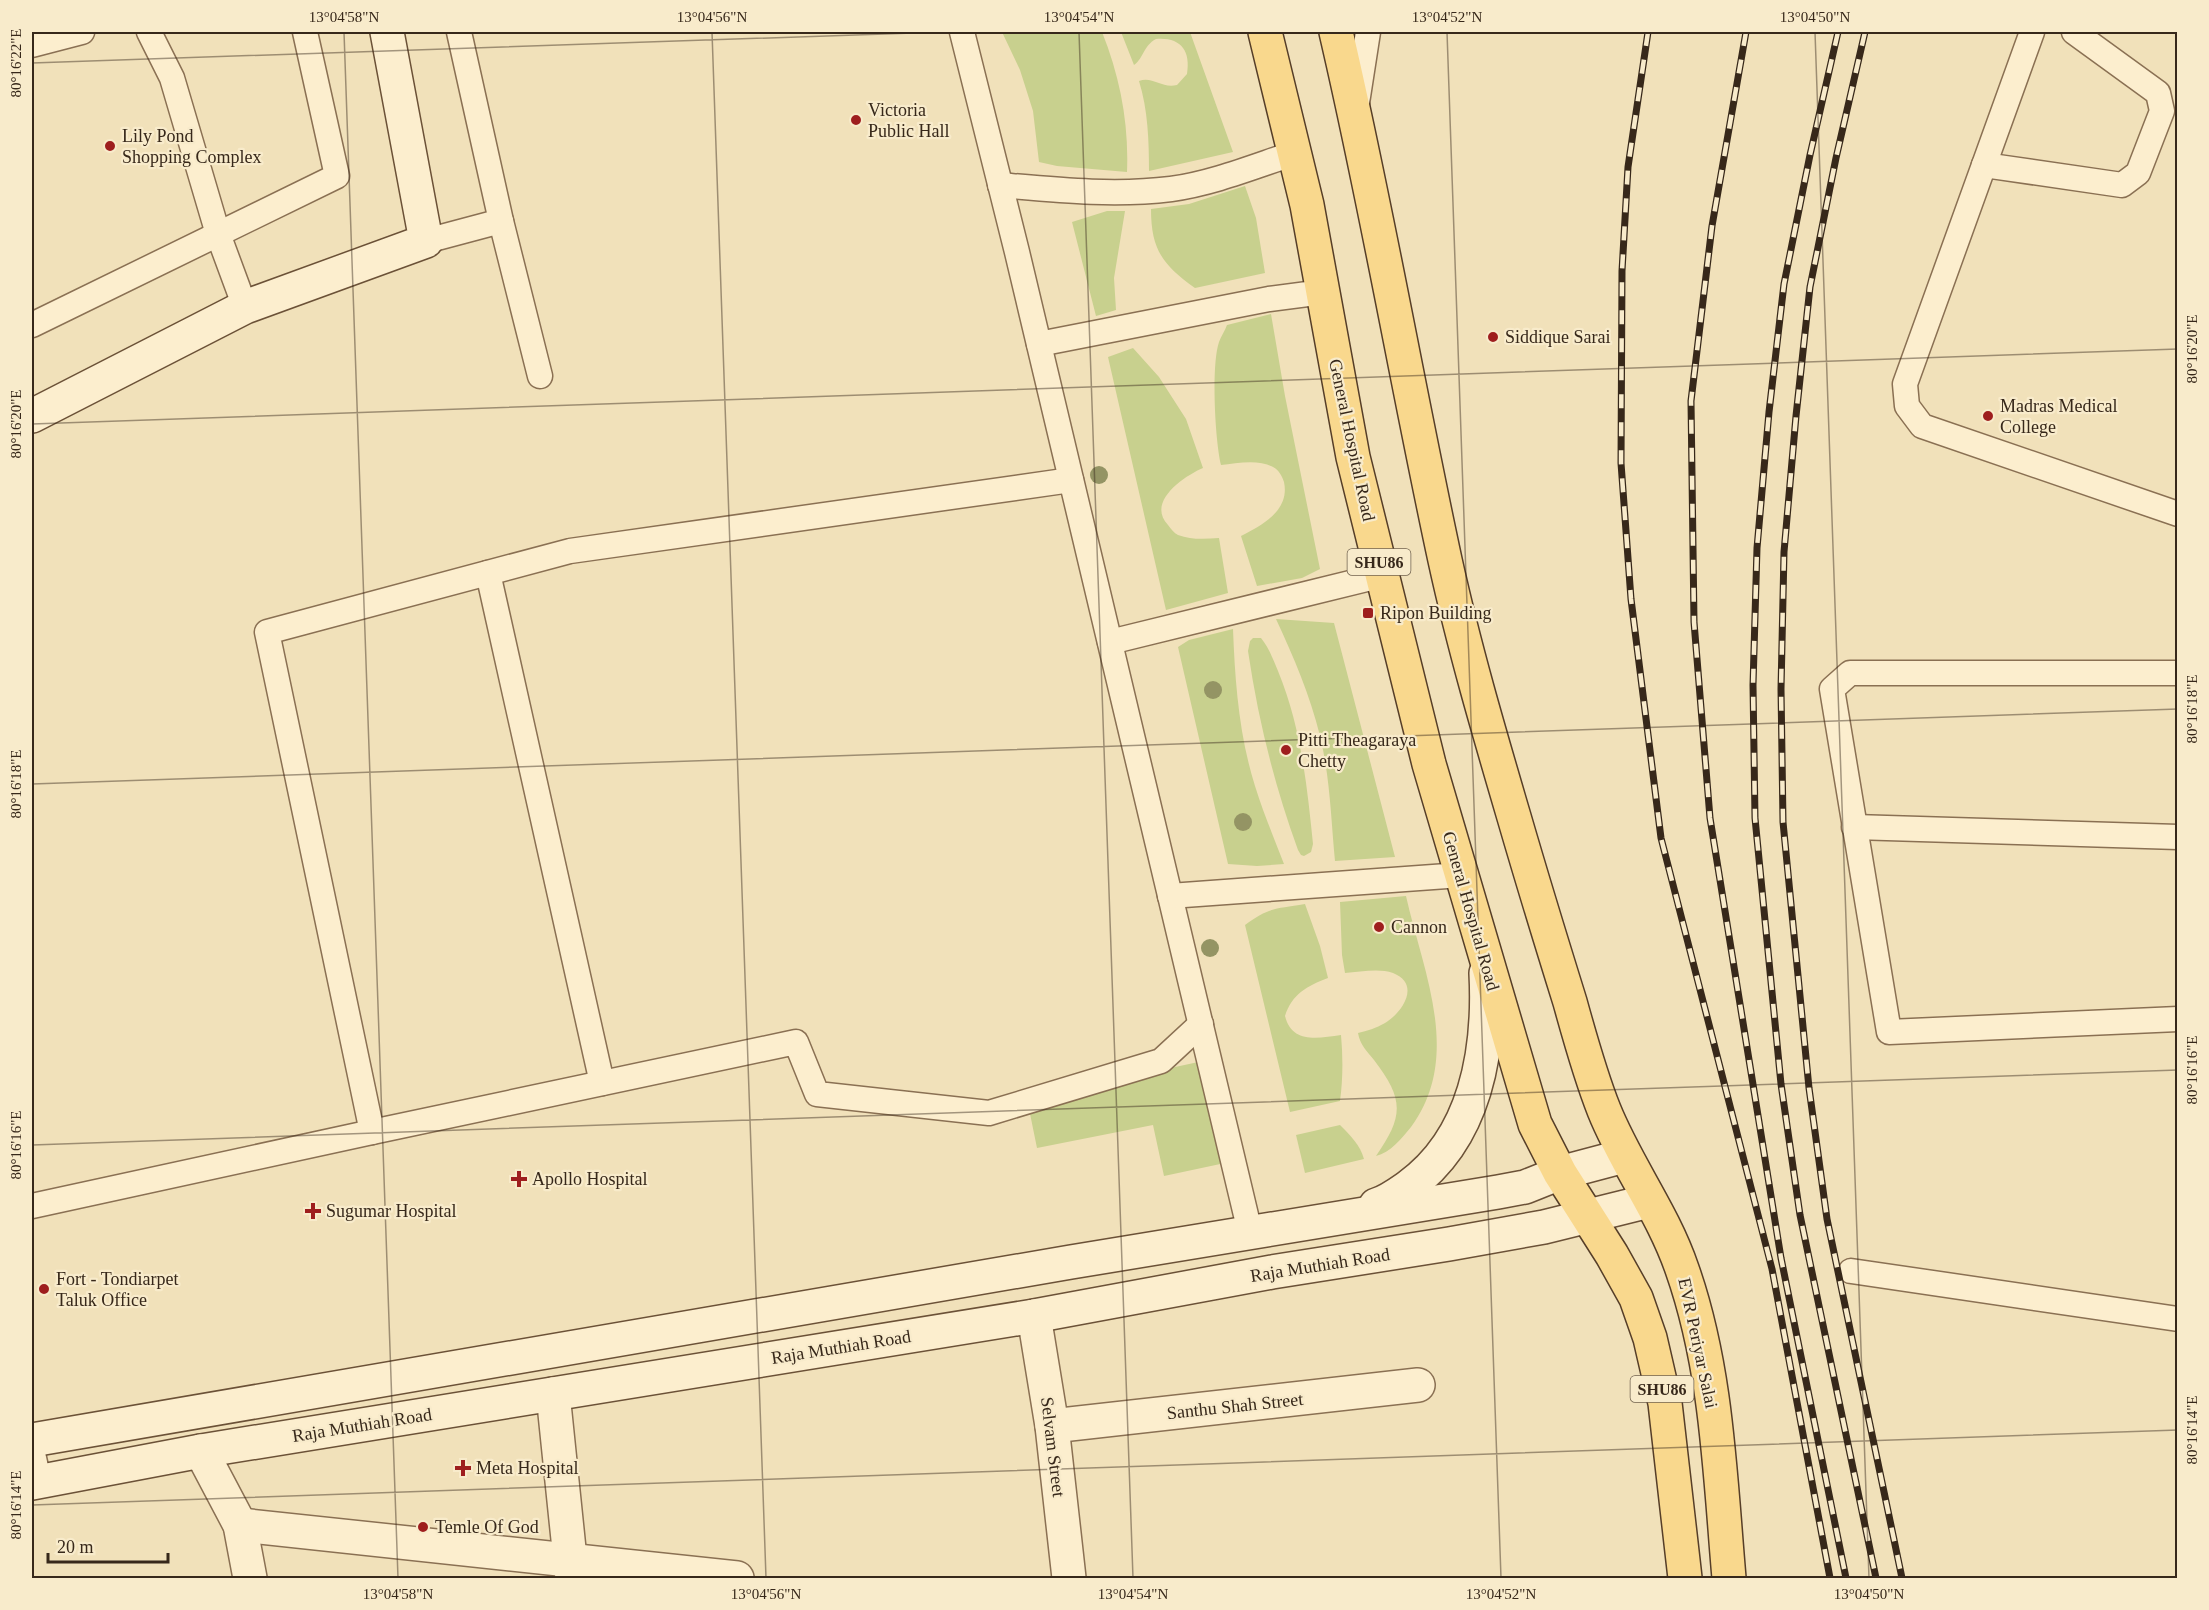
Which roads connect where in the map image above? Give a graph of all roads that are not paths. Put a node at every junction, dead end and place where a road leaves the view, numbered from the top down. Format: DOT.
graph roads {
  1 [pos="82,32"];
  2 [pos="148,32"];
  3 [pos="306,32"];
  4 [pos="387,32"];
  5 [pos="459,32"];
  6 [pos="962,32"];
  7 [pos="1265,32"];
  8 [pos="1336,32"];
  9 [pos="1368,32"];
  10 [pos="2032,32"];
  11 [pos="2074,32"];
  12 [pos="32,45"];
  13 [pos="1356,114"];
  14 [pos="1295,153"];
  15 [pos="1984,165"];
  16 [pos="1000,185"];
  17 [pos="501,221"];
  18 [pos="218,234"];
  19 [pos="426,241"];
  20 [pos="1323,292"];
  21 [pos="245,307"];
  22 [pos="32,325"];
  23 [pos="1039,344"];
  24 [pos="540,376"];
  25 [pos="32,416"];
  26 [pos="1071,480"];
  27 [pos="2178,514"];
  28 [pos="488,573"];
  29 [pos="1383,575"];
  30 [pos="1110,642"];
  31 [pos="2178,673"];
  32 [pos="1854,827"];
  33 [pos="2178,837"];
  34 [pos="1461,875"];
  35 [pos="1170,896"];
  36 [pos="1485,957"];
  37 [pos="2178,1019"];
  38 [pos="1201,1024"];
  39 [pos="602,1083"];
  40 [pos="372,1132"];
  41 [pos="1624,1156"];
  42 [pos="1560,1173"];
  43 [pos="1649,1201"];
  44 [pos="32,1206"];
  45 [pos="1587,1215"];
  46 [pos="1340,1217"];
  47 [pos="1250,1232"];
  48 [pos="1851,1271"];
  49 [pos="1034,1316"];
  50 [pos="2178,1319"];
  51 [pos="1418,1385"];
  52 [pos="554,1394"];
  53 [pos="1052,1426"];
  54 [pos="32,1440"];
  55 [pos="32,1449"];
  56 [pos="201,1451"];
  57 [pos="35,1482"];
  58 [pos="240,1525"];
  59 [pos="572,1570"];
  60 [pos="250,1578"];
  61 [pos="737,1578"];
  62 [pos="1069,1578"];
  63 [pos="1685,1578"];
  64 [pos="1729,1578"];
  1 -- 12 [label="lane"];
  2 -- 18 [label="lane"];
  3 -- 18 [label="lane"];
  4 -- 19 [label="main road"];
  5 -- 17 [label="lane"];
  6 -- 16 [label="lane"];
  7 -- 14 [label="main road, General Hospital Road / SHU86"];
  8 -- 13 [label="main road, SHU86"];
  9 -- 13 [label="lane"];
  10 -- 15 [label="lane"];
  11 -- 15 [label="lane"];
  13 -- 41 [label="main road, SHU86"];
  14 -- 16 [label="lane"];
  14 -- 20 [label="main road, General Hospital Road / SHU86"];
  15 -- 27 [label="lane"];
  16 -- 23 [label="lane"];
  17 -- 19 [label="lane"];
  17 -- 24 [label="lane"];
  18 -- 21 [label="lane"];
  18 -- 22 [label="lane"];
  19 -- 21 [label="main road"];
  20 -- 23 [label="lane"];
  20 -- 29 [label="main road, General Hospital Road / SHU86"];
  21 -- 25 [label="main road"];
  23 -- 26 [label="lane"];
  26 -- 28 [label="lane"];
  26 -- 30 [label="lane"];
  28 -- 39 [label="lane"];
  28 -- 40 [label="lane"];
  29 -- 30 [label="lane"];
  29 -- 34 [label="main road, General Hospital Road / SHU86"];
  30 -- 35 [label="lane"];
  31 -- 32 [label="lane"];
  32 -- 33 [label="lane"];
  32 -- 37 [label="lane"];
  34 -- 35 [label="lane"];
  34 -- 36 [label="main road, General Hospital Road / SHU86"];
  35 -- 38 [label="lane"];
  36 -- 42 [label="main road, General Hospital Road / SHU86"];
  36 -- 46 [label="main road"];
  38 -- 39 [label="lane"];
  38 -- 47 [label="lane"];
  39 -- 40 [label="lane"];
  40 -- 44 [label="lane"];
  41 -- 42 [label="main road"];
  41 -- 43 [label="main road, EVR Periyar Salai / SHU86"];
  42 -- 45 [label="main road, General Hospital Road / SHU86"];
  42 -- 46 [label="main road"];
  43 -- 45 [label="main road, Raja Muthiah Road"];
  43 -- 64 [label="main road, EVR Periyar Salai / SHU86"];
  45 -- 49 [label="main road, Raja Muthiah Road"];
  45 -- 63 [label="main road, SHU86"];
  46 -- 47 [label="main road"];
  47 -- 54 [label="main road"];
  48 -- 50 [label="lane"];
  49 -- 52 [label="main road, Raja Muthiah Road"];
  49 -- 53 [label="main road, Selvam Street"];
  51 -- 53 [label="main road, Santhu Shah Street"];
  52 -- 56 [label="main road, Raja Muthiah Road"];
  52 -- 59 [label="main road"];
  53 -- 62 [label="main road, Selvam Street"];
  55 -- 57 [label="lane"];
  56 -- 57 [label="main road, Raja Muthiah Road"];
  56 -- 58 [label="main road"];
  58 -- 59 [label="main road"];
  58 -- 60 [label="main road"];
  59 -- 61 [label="main road"];
}
